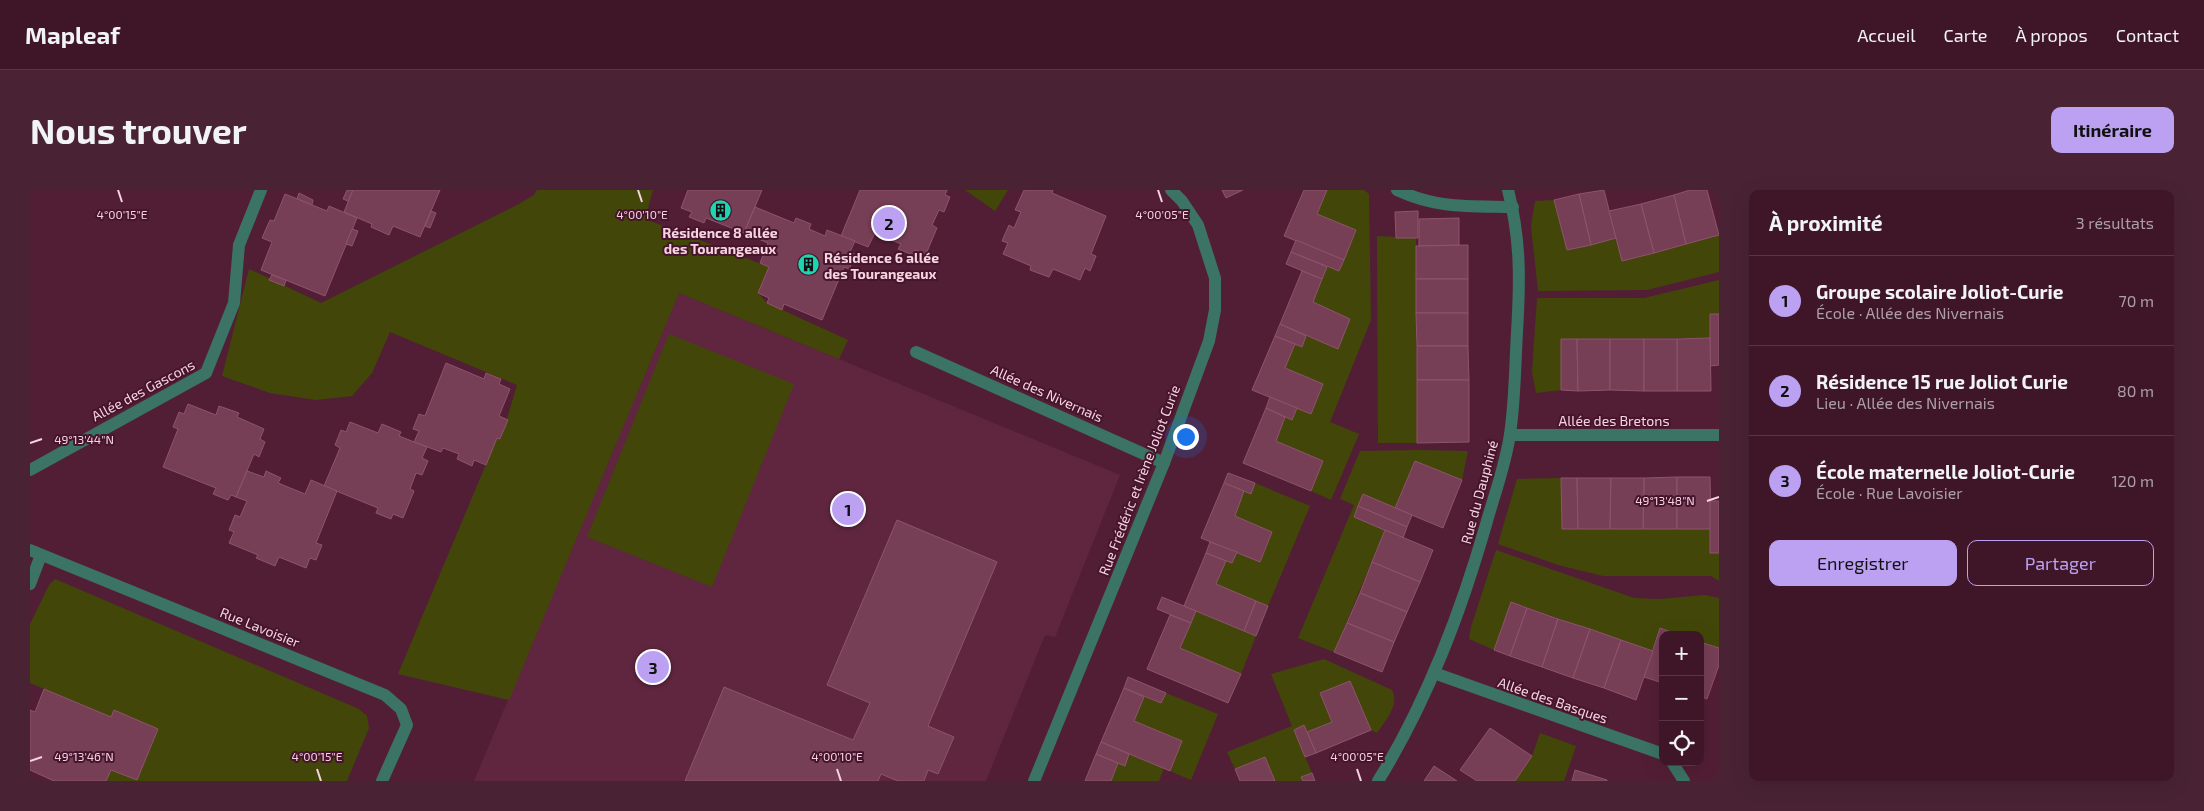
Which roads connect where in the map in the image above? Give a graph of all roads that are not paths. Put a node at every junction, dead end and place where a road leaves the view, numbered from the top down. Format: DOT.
graph roads {
  1 [pos="262,190"];
  2 [pos="1171,190"];
  3 [pos="1397,190"];
  4 [pos="1508,190"];
  5 [pos="1513,207"];
  6 [pos="916,352"];
  7 [pos="1510,435"];
  8 [pos="1719,435"];
  9 [pos="1164,463"];
  10 [pos="30,470"];
  11 [pos="36,552"];
  12 [pos="30,584"];
  13 [pos="1434,673"];
  14 [pos="1659,753"];
  15 [pos="1675,766"];
  16 [pos="382,781"];
  17 [pos="1034,781"];
  18 [pos="1378,781"];
  19 [pos="1684,781"];
  1 -- 10 [label="street, Allée des Gascons"];
  2 -- 9 [label="street, Rue Frédéric et Irène Joliot Curie"];
  3 -- 5 [label="street"];
  4 -- 5 [label="street, Rue du Dauphiné"];
  5 -- 7 [label="street, Rue du Dauphiné"];
  6 -- 9 [label="street, Allée des Nivernais"];
  7 -- 8 [label="street, Allée des Bretons"];
  7 -- 13 [label="street, Rue du Dauphiné"];
  9 -- 17 [label="street, Rue Frédéric et Irène Joliot Curie"];
  11 -- 12 [label="street"];
  11 -- 16 [label="street, Rue Lavoisier"];
  13 -- 14 [label="street, Allée des Basques"];
  13 -- 18 [label="street, Rue du Dauphiné"];
  15 -- 19 [label="street"];
}
